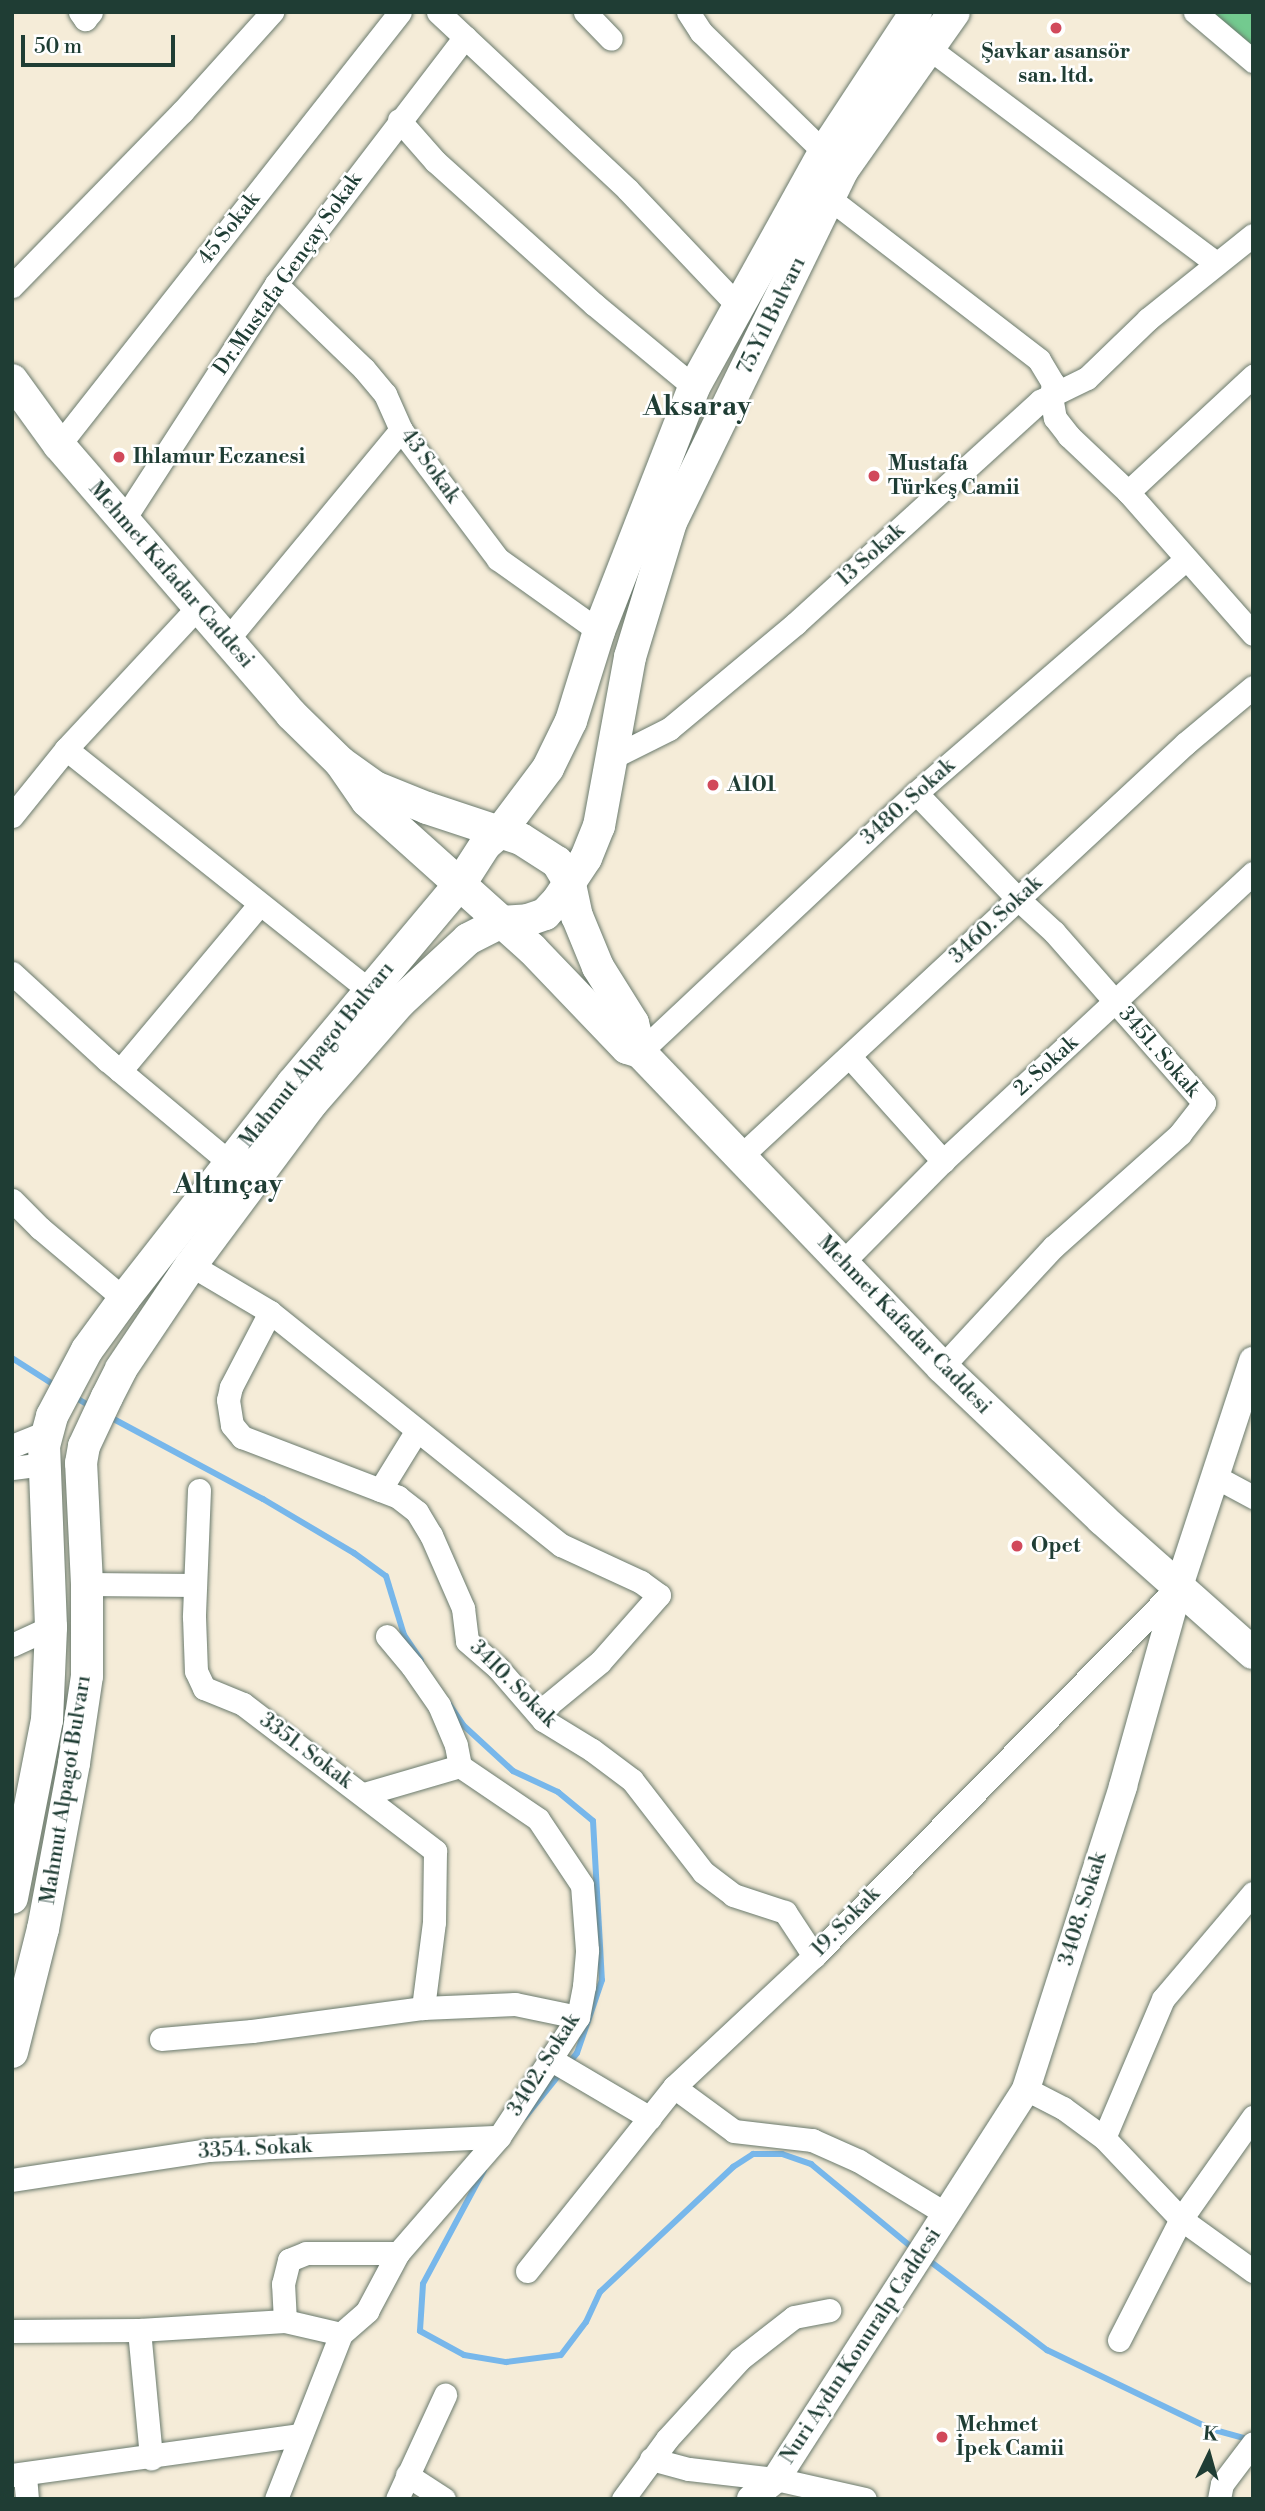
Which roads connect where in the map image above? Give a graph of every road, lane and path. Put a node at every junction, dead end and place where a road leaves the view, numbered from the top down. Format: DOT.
graph roads {
  1 [pos="80,12"];
  2 [pos="91,12"];
  3 [pos="272,12"];
  4 [pos="400,12"];
  5 [pos="438,12"];
  6 [pos="585,12"];
  7 [pos="688,12"];
  8 [pos="916,12"];
  9 [pos="954,12"];
  10 [pos="1195,12"];
  11 [pos="465,37"];
  12 [pos="611,39"];
  13 [pos="930,49"];
  14 [pos="1253,61"];
  15 [pos="399,120"];
  16 [pos="824,152"];
  17 [pos="829,198"];
  18 [pos="1253,235"];
  19 [pos="1216,262"];
  20 [pos="276,284"];
  21 [pos="12,286"];
  22 [pos="738,307"];
  23 [pos="1253,376"];
  24 [pos="12,380"];
  25 [pos="694,387"];
  26 [pos="1051,396"];
  27 [pos="401,430"];
  28 [pos="59,445"];
  29 [pos="1128,492"];
  30 [pos="124,519"];
  31 [pos="1185,560"];
  32 [pos="198,607"];
  33 [pos="600,631"];
  34 [pos="1253,634"];
  35 [pos="227,640"];
  36 [pos="1253,687"];
  37 [pos="66,749"];
  38 [pos="611,758"];
  39 [pos="340,762"];
  40 [pos="916,793"];
  41 [pos="12,816"];
  42 [pos="500,832"];
  43 [pos="1253,873"];
  44 [pos="460,884"];
  45 [pos="570,884"];
  46 [pos="1018,899"];
  47 [pos="259,905"];
  48 [pos="501,922"];
  49 [pos="12,973"];
  50 [pos="370,991"];
  51 [pos="1116,1003"];
  52 [pos="640,1052"];
  53 [pos="850,1058"];
  54 [pos="120,1071"];
  55 [pos="742,1155"];
  56 [pos="943,1161"];
  57 [pos="230,1163"];
  58 [pos="12,1200"];
  59 [pos="843,1262"];
  60 [pos="191,1265"];
  61 [pos="124,1300"];
  62 [pos="270,1312"];
  63 [pos="1253,1361"];
  64 [pos="942,1367"];
  65 [pos="49,1424"];
  66 [pos="417,1430"];
  67 [pos="12,1446"];
  68 [pos="44,1464"];
  69 [pos="12,1468"];
  70 [pos="1216,1477"];
  71 [pos="199,1490"];
  72 [pos="380,1490"];
  73 [pos="1253,1497"];
  74 [pos="87,1584"];
  75 [pos="195,1585"];
  76 [pos="1179,1586"];
  77 [pos="51,1627"];
  78 [pos="387,1636"];
  79 [pos="12,1645"];
  80 [pos="1253,1653"];
  81 [pos="538,1713"];
  82 [pos="460,1766"];
  83 [pos="364,1794"];
  84 [pos="23,1799"];
  85 [pos="1253,1893"];
  86 [pos="12,1898"];
  87 [pos="814,1956"];
  88 [pos="423,2008"];
  89 [pos="578,2017"];
  90 [pos="161,2039"];
  91 [pos="12,2052"];
  92 [pos="556,2062"];
  93 [pos="674,2087"];
  94 [pos="1026,2089"];
  95 [pos="1253,2117"];
  96 [pos="650,2118"];
  97 [pos="499,2137"];
  98 [pos="1104,2138"];
  99 [pos="12,2180"];
  100 [pos="946,2214"];
  101 [pos="1181,2219"];
  102 [pos="398,2253"];
  103 [pos="527,2271"];
  104 [pos="1253,2271"];
  105 [pos="829,2310"];
  106 [pos="285,2321"];
  107 [pos="139,2330"];
  108 [pos="12,2331"];
  109 [pos="341,2334"];
  110 [pos="1119,2340"];
  111 [pos="444,2395"];
  112 [pos="300,2435"];
  113 [pos="1253,2443"];
  114 [pos="150,2458"];
  115 [pos="651,2459"];
  116 [pos="407,2475"];
  117 [pos="21,2483"];
  118 [pos="777,2489"];
  119 [pos="276,2499"];
  120 [pos="397,2499"];
  121 [pos="444,2499"];
  122 [pos="623,2499"];
  123 [pos="751,2499"];
  124 [pos="865,2499"];
  125 [pos="1219,2499"];
  1 -- 2 [label="street"];
  3 -- 21 [label="street"];
  4 -- 28 [label="street, 45 Sokak"];
  5 -- 11 [label="street"];
  6 -- 12 [label="street"];
  7 -- 16 [label="street"];
  8 -- 16 [label="main road, 75.Yıl Bulvarı"];
  9 -- 13 [label="main road, 75.Yıl Bulvarı"];
  10 -- 14 [label="street"];
  11 -- 15 [label="street, Dr.Mustafa Gençay Sokak"];
  11 -- 22 [label="street"];
  13 -- 17 [label="main road, 75.Yıl Bulvarı"];
  13 -- 19 [label="street"];
  15 -- 20 [label="street, Dr.Mustafa Gençay Sokak"];
  15 -- 25 [label="street"];
  16 -- 22 [label="main road, 75.Yıl Bulvarı"];
  17 -- 26 [label="street"];
  17 -- 38 [label="main road, 75.Yıl Bulvarı"];
  18 -- 19 [label="street, 13 Sokak"];
  19 -- 26 [label="street, 13 Sokak"];
  20 -- 27 [label="street, 43 Sokak"];
  20 -- 30 [label="street, Dr.Mustafa Gençay Sokak"];
  22 -- 25 [label="main road, 75.Yıl Bulvarı"];
  23 -- 29 [label="street"];
  24 -- 28 [label="main road, Mehmet Kafadar Caddesi"];
  25 -- 33 [label="main road, 75.Yıl Bulvarı"];
  26 -- 29 [label="street"];
  26 -- 38 [label="street, 13 Sokak"];
  27 -- 33 [label="street, 43 Sokak"];
  27 -- 35 [label="street"];
  28 -- 30 [label="main road, Mehmet Kafadar Caddesi"];
  29 -- 31 [label="street"];
  30 -- 32 [label="main road, Mehmet Kafadar Caddesi"];
  31 -- 34 [label="street"];
  31 -- 40 [label="street, 3480. Sokak"];
  32 -- 35 [label="main road, Mehmet Kafadar Caddesi"];
  32 -- 37 [label="street"];
  33 -- 42 [label="main road, 75.Yıl Bulvarı"];
  35 -- 39 [label="main road, Mehmet Kafadar Caddesi"];
  36 -- 46 [label="street, 3460. Sokak"];
  37 -- 41 [label="street"];
  37 -- 47 [label="street"];
  38 -- 45 [label="main road, 75.Yıl Bulvarı"];
  39 -- 42 [label="main road, Mehmet Kafadar Caddesi"];
  39 -- 44 [label="main road, Mehmet Kafadar Caddesi"];
  40 -- 46 [label="street, 3451. Sokak"];
  40 -- 52 [label="street, 3480. Sokak"];
  42 -- 44 [label="main road"];
  42 -- 45 [label="main road, Mehmet Kafadar Caddesi"];
  43 -- 51 [label="street, 2. Sokak"];
  44 -- 48 [label="main road, Mehmet Kafadar Caddesi"];
  44 -- 50 [label="main road, Mahmut Alpagot Bulvarı"];
  45 -- 48 [label="main road"];
  45 -- 52 [label="main road, Mehmet Kafadar Caddesi"];
  46 -- 51 [label="street, 3451. Sokak"];
  46 -- 53 [label="street, 3460. Sokak"];
  47 -- 50 [label="street"];
  47 -- 54 [label="street"];
  48 -- 52 [label="main road, Mehmet Kafadar Caddesi"];
  48 -- 60 [label="main road, Mahmut Alpagot Bulvarı"];
  49 -- 54 [label="street"];
  50 -- 57 [label="main road, Mahmut Alpagot Bulvarı"];
  51 -- 56 [label="street, 2. Sokak"];
  51 -- 64 [label="street, 3451. Sokak"];
  52 -- 55 [label="main road, Mehmet Kafadar Caddesi"];
  53 -- 55 [label="street, 3460. Sokak"];
  53 -- 56 [label="street"];
  54 -- 57 [label="street"];
  55 -- 59 [label="main road, Mehmet Kafadar Caddesi"];
  56 -- 59 [label="street, 2. Sokak"];
  57 -- 61 [label="main road, Mahmut Alpagot Bulvarı"];
  58 -- 61 [label="street"];
  59 -- 64 [label="main road, Mehmet Kafadar Caddesi"];
  60 -- 62 [label="street"];
  60 -- 74 [label="main road, Mahmut Alpagot Bulvarı"];
  61 -- 65 [label="main road, Mahmut Alpagot Bulvarı"];
  62 -- 66 [label="street"];
  62 -- 72 [label="street, 3410. Sokak"];
  63 -- 70 [label="street, 3408. Sokak"];
  64 -- 76 [label="main road, Mehmet Kafadar Caddesi"];
  65 -- 67 [label="street"];
  65 -- 68 [label="main road, Mahmut Alpagot Bulvarı"];
  66 -- 72 [label="street"];
  66 -- 81 [label="street"];
  68 -- 69 [label="street"];
  68 -- 77 [label="main road, Mahmut Alpagot Bulvarı"];
  70 -- 73 [label="street"];
  70 -- 76 [label="street, 3408. Sokak"];
  71 -- 75 [label="street, 3351. Sokak"];
  72 -- 81 [label="street, 3410. Sokak"];
  74 -- 75 [label="street"];
  74 -- 91 [label="main road, Mahmut Alpagot Bulvarı"];
  75 -- 83 [label="street, 3351. Sokak"];
  76 -- 80 [label="main road, Mehmet Kafadar Caddesi"];
  76 -- 87 [label="street, 19. Sokak"];
  76 -- 94 [label="street, 3408. Sokak"];
  77 -- 79 [label="street"];
  77 -- 84 [label="main road, Mahmut Alpagot Bulvarı"];
  78 -- 82 [label="street"];
  81 -- 87 [label="street, 3410. Sokak"];
  82 -- 83 [label="street"];
  82 -- 89 [label="street, 3402. Sokak"];
  83 -- 88 [label="street, 3351. Sokak"];
  84 -- 86 [label="main road, Mahmut Alpagot Bulvarı"];
  85 -- 98 [label="street"];
  87 -- 93 [label="street, 19. Sokak"];
  88 -- 89 [label="street"];
  88 -- 90 [label="street"];
  89 -- 92 [label="street, 3402. Sokak"];
  92 -- 96 [label="street"];
  92 -- 97 [label="street, 3402. Sokak"];
  93 -- 96 [label="street, 19. Sokak"];
  93 -- 100 [label="street"];
  94 -- 98 [label="street"];
  94 -- 100 [label="street, 3408. Sokak"];
  95 -- 101 [label="street"];
  96 -- 103 [label="street, 19. Sokak"];
  97 -- 99 [label="street, 3354. Sokak"];
  97 -- 102 [label="street, 3402. Sokak"];
  98 -- 101 [label="street"];
  100 -- 118 [label="street, Nuri Aydın Konuralp Caddesi"];
  101 -- 104 [label="street"];
  101 -- 110 [label="street"];
  102 -- 106 [label="street"];
  102 -- 109 [label="street, 3402. Sokak"];
  105 -- 115 [label="street"];
  106 -- 107 [label="street"];
  106 -- 109 [label="street"];
  107 -- 108 [label="street"];
  107 -- 114 [label="street"];
  109 -- 112 [label="street, 3402. Sokak"];
  111 -- 116 [label="street"];
  112 -- 114 [label="street"];
  112 -- 119 [label="street, 3402. Sokak"];
  113 -- 125 [label="street"];
  114 -- 117 [label="street"];
  115 -- 118 [label="street"];
  115 -- 122 [label="street"];
  116 -- 120 [label="street"];
  116 -- 121 [label="street"];
  118 -- 123 [label="street, Nuri Aydın Konuralp Caddesi"];
  118 -- 124 [label="street"];
}
